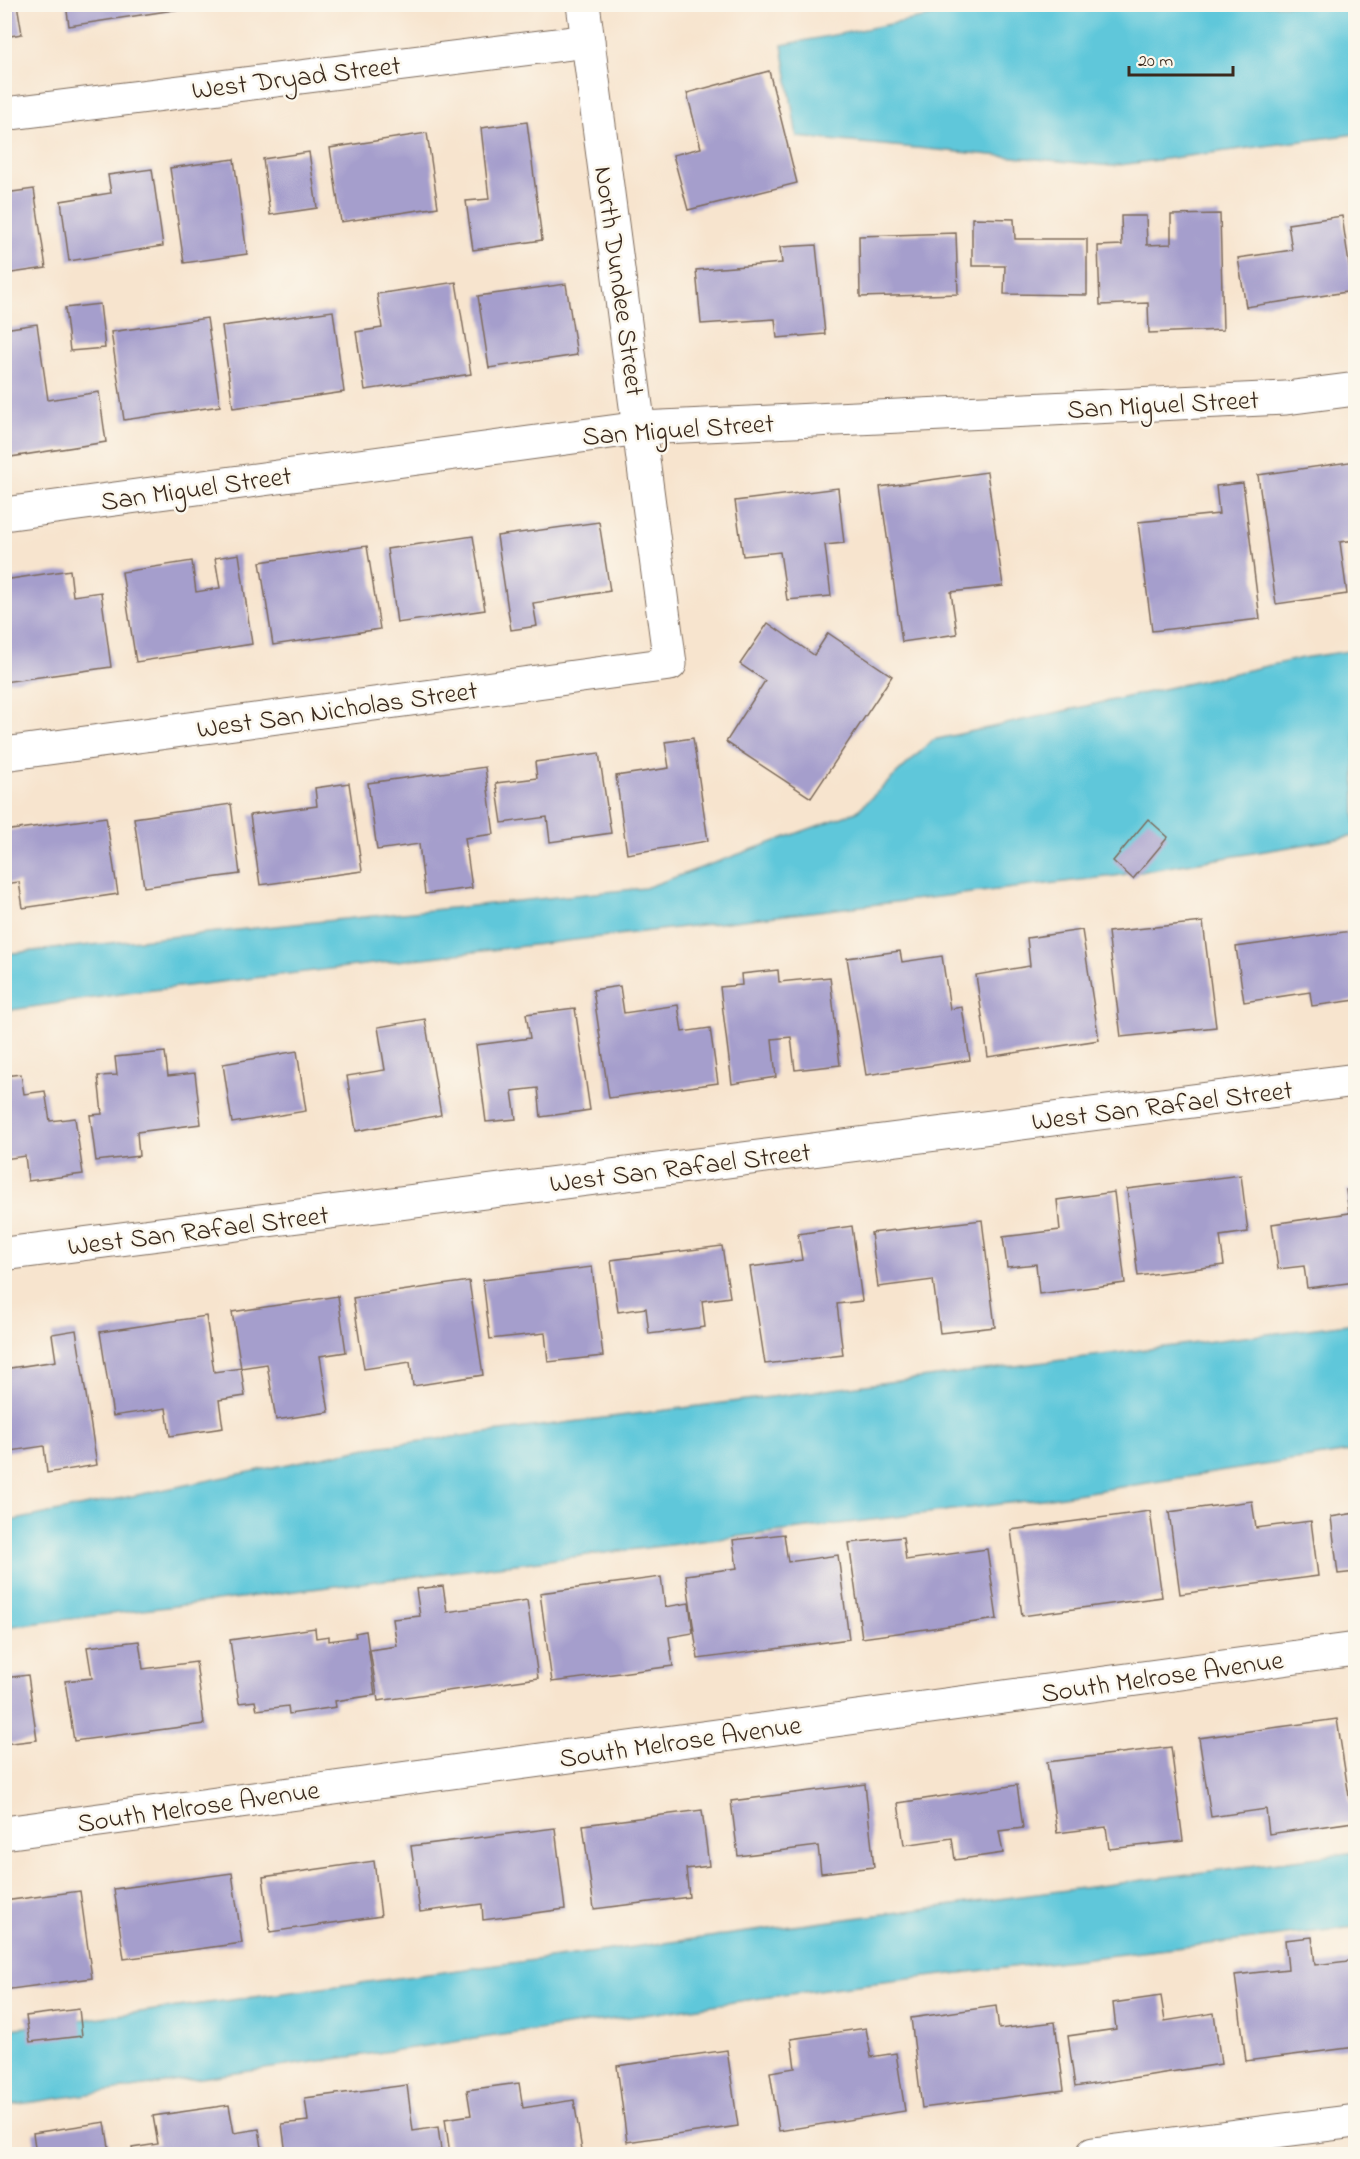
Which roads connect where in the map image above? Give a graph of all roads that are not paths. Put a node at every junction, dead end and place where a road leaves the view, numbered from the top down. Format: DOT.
graph roads {
  1 [pos="583,4"];
  2 [pos="588,41"];
  3 [pos="4,114"];
  4 [pos="1356,389"];
  5 [pos="640,428"];
  6 [pos="4,514"];
  7 [pos="670,664"];
  8 [pos="4,754"];
  9 [pos="1356,1080"];
  10 [pos="4,1254"];
  11 [pos="1356,1649"];
  12 [pos="4,1833"];
  13 [pos="1356,2121"];
  14 [pos="1092,2154"];
  1 -- 2 [label="street, North Dundee Street"];
  2 -- 3 [label="street, West Dryad Street"];
  2 -- 5 [label="street, North Dundee Street"];
  4 -- 5 [label="street, San Miguel Street"];
  5 -- 6 [label="street, San Miguel Street"];
  5 -- 7 [label="street, North Dundee Street"];
  7 -- 8 [label="street, West San Nicholas Street"];
  9 -- 10 [label="street, West San Rafael Street"];
  11 -- 12 [label="street, South Melrose Avenue"];
  13 -- 14 [label="street"];
}
